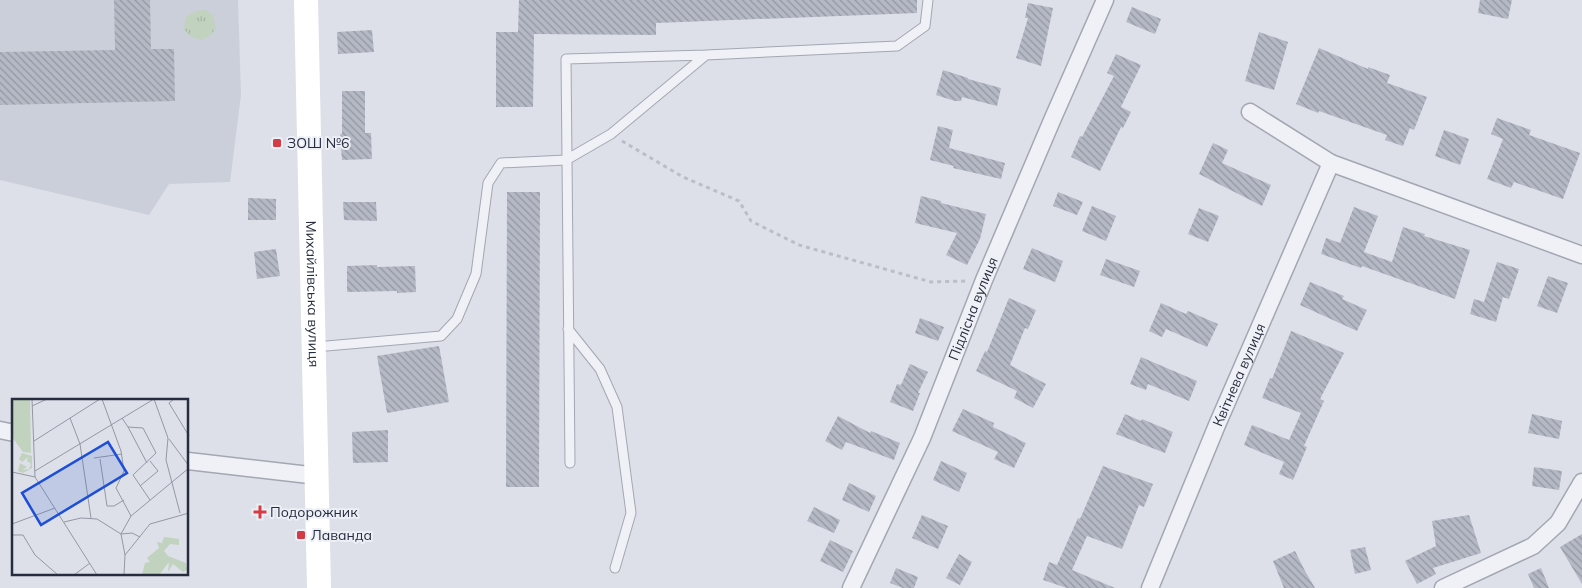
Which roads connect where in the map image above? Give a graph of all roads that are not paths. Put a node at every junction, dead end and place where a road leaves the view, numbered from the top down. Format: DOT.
graph roads {
  1 [pos="306,0"];
  2 [pos="928,0"];
  3 [pos="1105,0"];
  4 [pos="706,56"];
  5 [pos="1250,112"];
  6 [pos="566,160"];
  7 [pos="1331,163"];
  8 [pos="1582,255"];
  9 [pos="568,328"];
  10 [pos="315,347"];
  11 [pos="189,461"];
  12 [pos="570,463"];
  13 [pos="318,476"];
  14 [pos="1582,482"];
  15 [pos="615,568"];
  16 [pos="319,588"];
  17 [pos="851,588"];
  18 [pos="1150,588"];
  19 [pos="1442,588"];
  1 -- 10 [label="main road, Михайлівська вулиця"];
  2 -- 4 [label="lane"];
  3 -- 17 [label="street, Підлісна вулиця"];
  4 -- 6 [label="lane"];
  4 -- 6 [label="lane"];
  5 -- 7 [label="street"];
  6 -- 9 [label="lane"];
  6 -- 10 [label="lane"];
  7 -- 8 [label="street"];
  7 -- 18 [label="street, Квітнева вулиця"];
  9 -- 12 [label="lane"];
  9 -- 15 [label="lane"];
  10 -- 13 [label="main road, Михайлівська вулиця"];
  11 -- 13 [label="street"];
  13 -- 16 [label="main road, Михайлівська вулиця"];
  14 -- 19 [label="street"];
}
